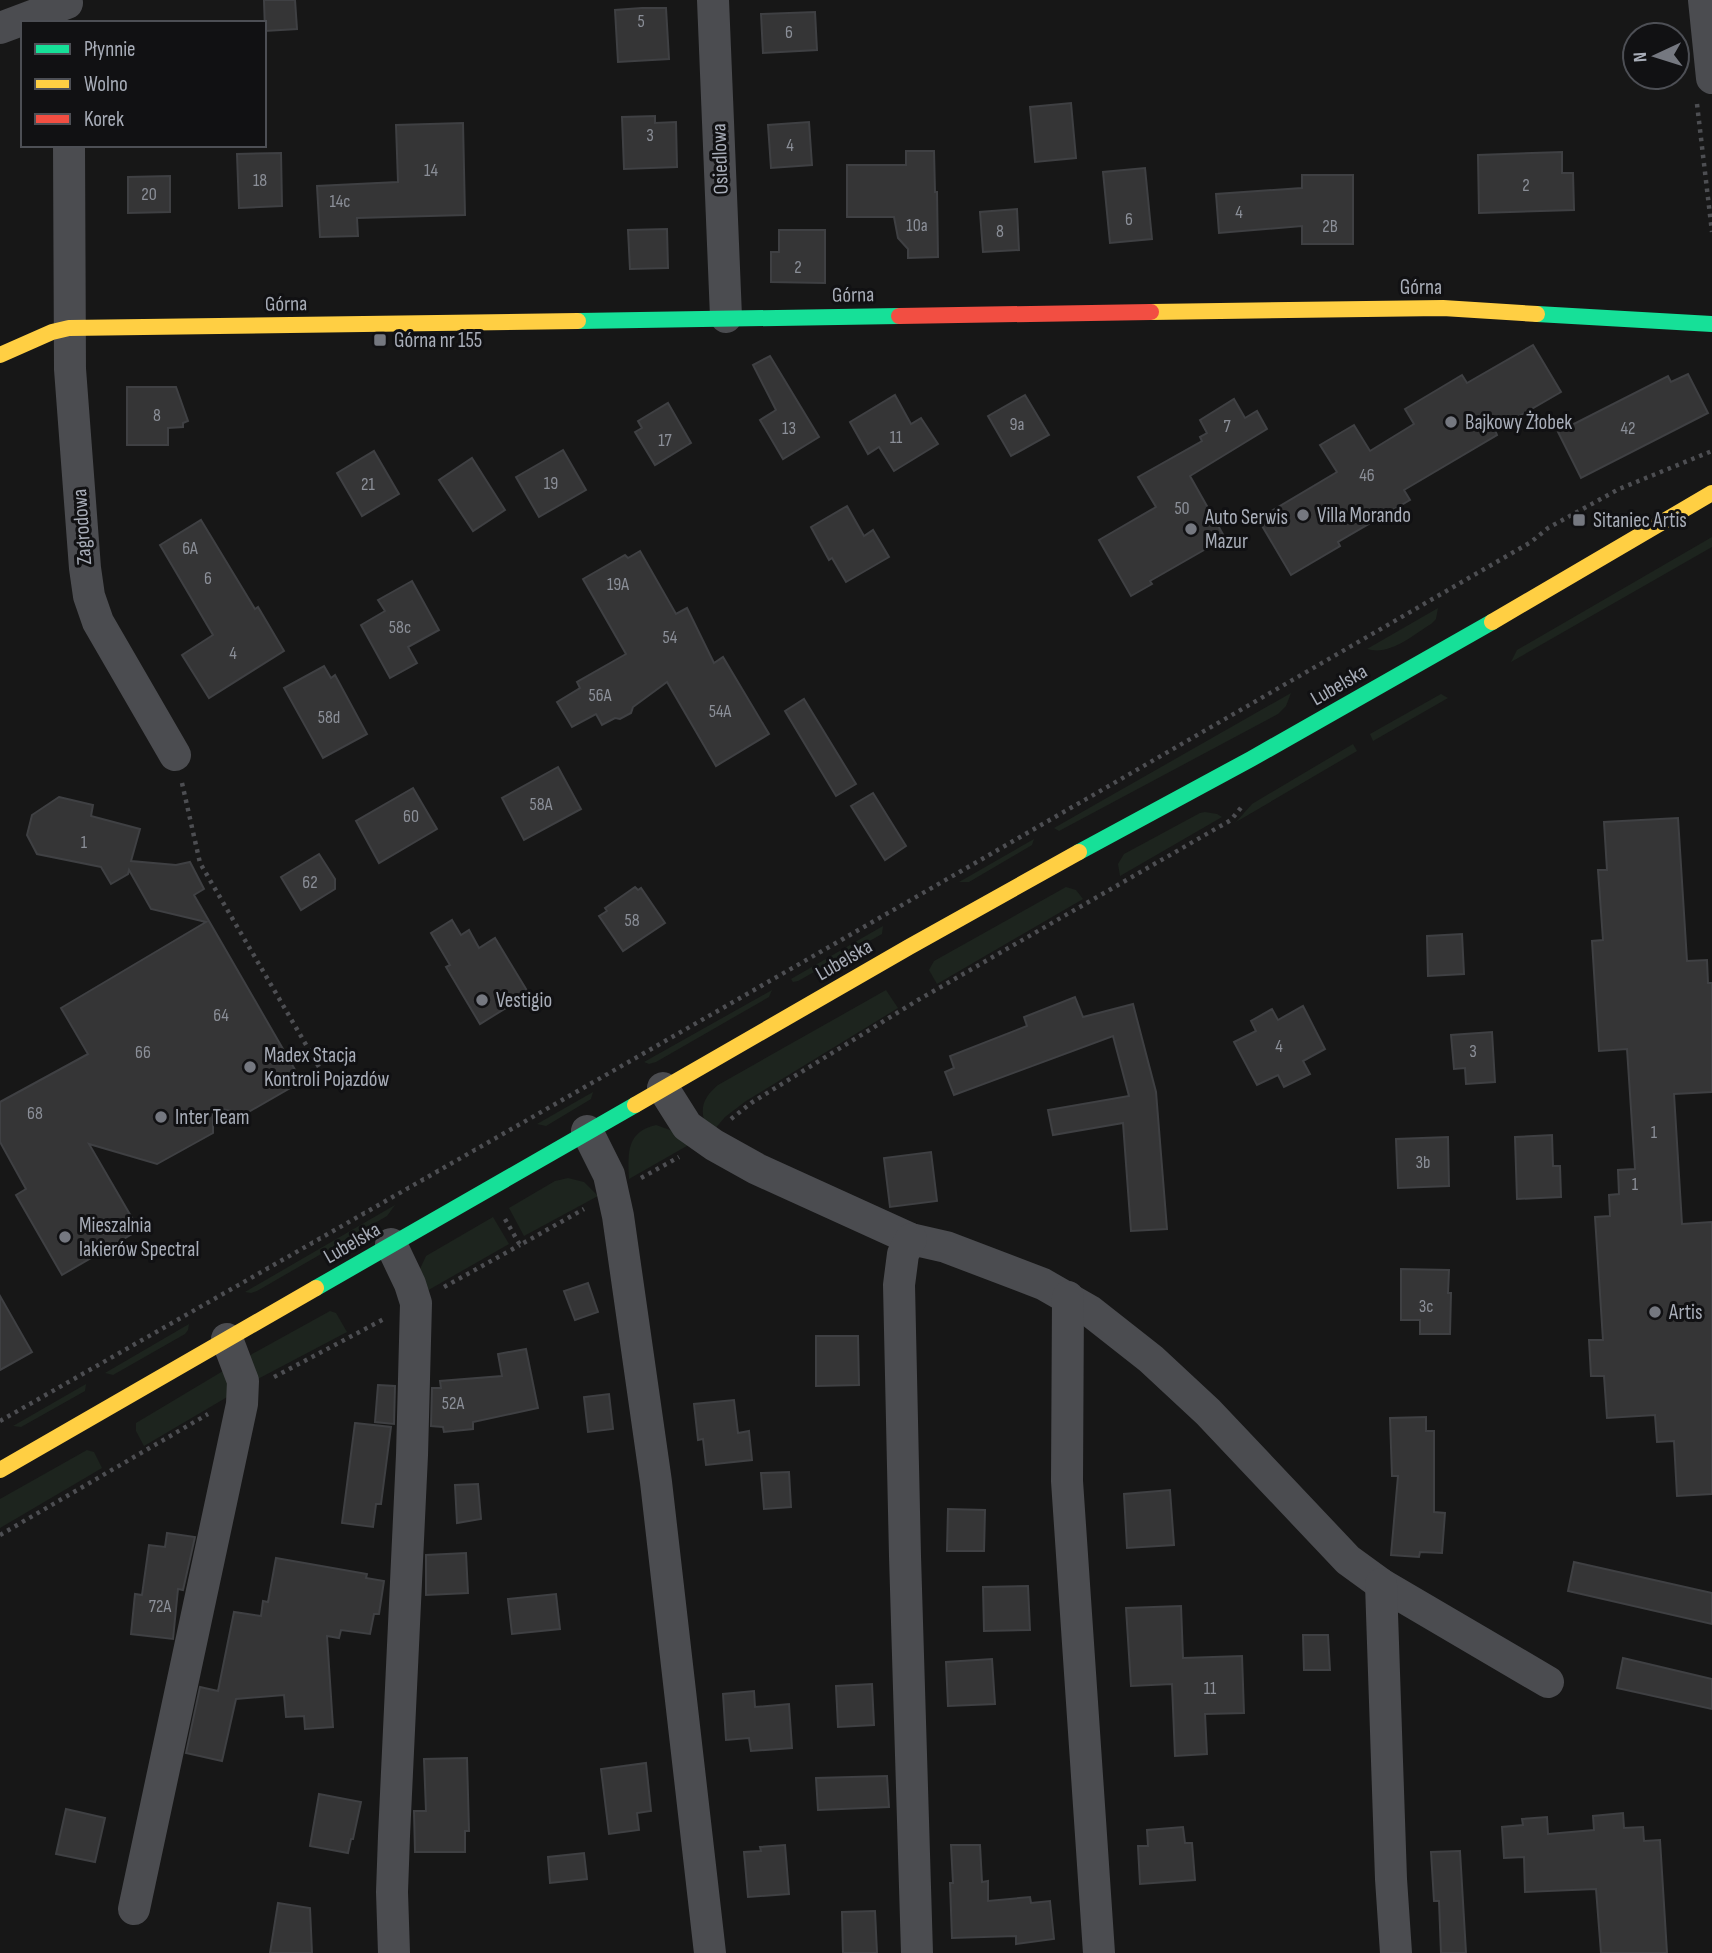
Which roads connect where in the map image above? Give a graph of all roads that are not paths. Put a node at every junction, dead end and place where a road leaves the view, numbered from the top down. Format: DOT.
graph roads {
  1 [pos="713,0"];
  2 [pos="1704,0"];
  3 [pos="68,8"];
  4 [pos="24,21"];
  5 [pos="21,22"];
  6 [pos="0,28"];
  7 [pos="1704,87"];
  8 [pos="69,147"];
  9 [pos="726,317"];
  10 [pos="1712,324"];
  11 [pos="69,328"];
  12 [pos="0,355"];
  13 [pos="1712,493"];
  14 [pos="175,755"];
  15 [pos="663,1088"];
  16 [pos="587,1131"];
  17 [pos="911,1239"];
  18 [pos="391,1244"];
  19 [pos="1068,1297"];
  20 [pos="227,1339"];
  21 [pos="0,1470"];
  22 [pos="1381,1584"];
  23 [pos="1548,1682"];
  24 [pos="134,1909"];
  25 [pos="394,1953"];
  26 [pos="710,1953"];
  27 [pos="917,1953"];
  28 [pos="1099,1953"];
  29 [pos="1396,1953"];
  1 -- 9 [label="street, Osiedlowa"];
  2 -- 7 [label="street"];
  3 -- 4 [label="street"];
  5 -- 6 [label="street"];
  8 -- 11 [label="street, Zagrodowa"];
  9 -- 10 [label="main road, Górna"];
  9 -- 11 [label="main road, Górna"];
  11 -- 12 [label="main road, Górna"];
  11 -- 14 [label="street, Zagrodowa"];
  13 -- 15 [label="main road, Lubelska"];
  15 -- 16 [label="main road, Lubelska"];
  15 -- 17 [label="street"];
  16 -- 18 [label="main road, Lubelska"];
  16 -- 26 [label="street"];
  17 -- 19 [label="street"];
  17 -- 27 [label="street"];
  18 -- 20 [label="main road, Lubelska"];
  18 -- 25 [label="street"];
  19 -- 22 [label="street"];
  19 -- 28 [label="street"];
  20 -- 21 [label="main road, Lubelska"];
  20 -- 24 [label="street"];
  22 -- 23 [label="street"];
  22 -- 29 [label="street"];
}
